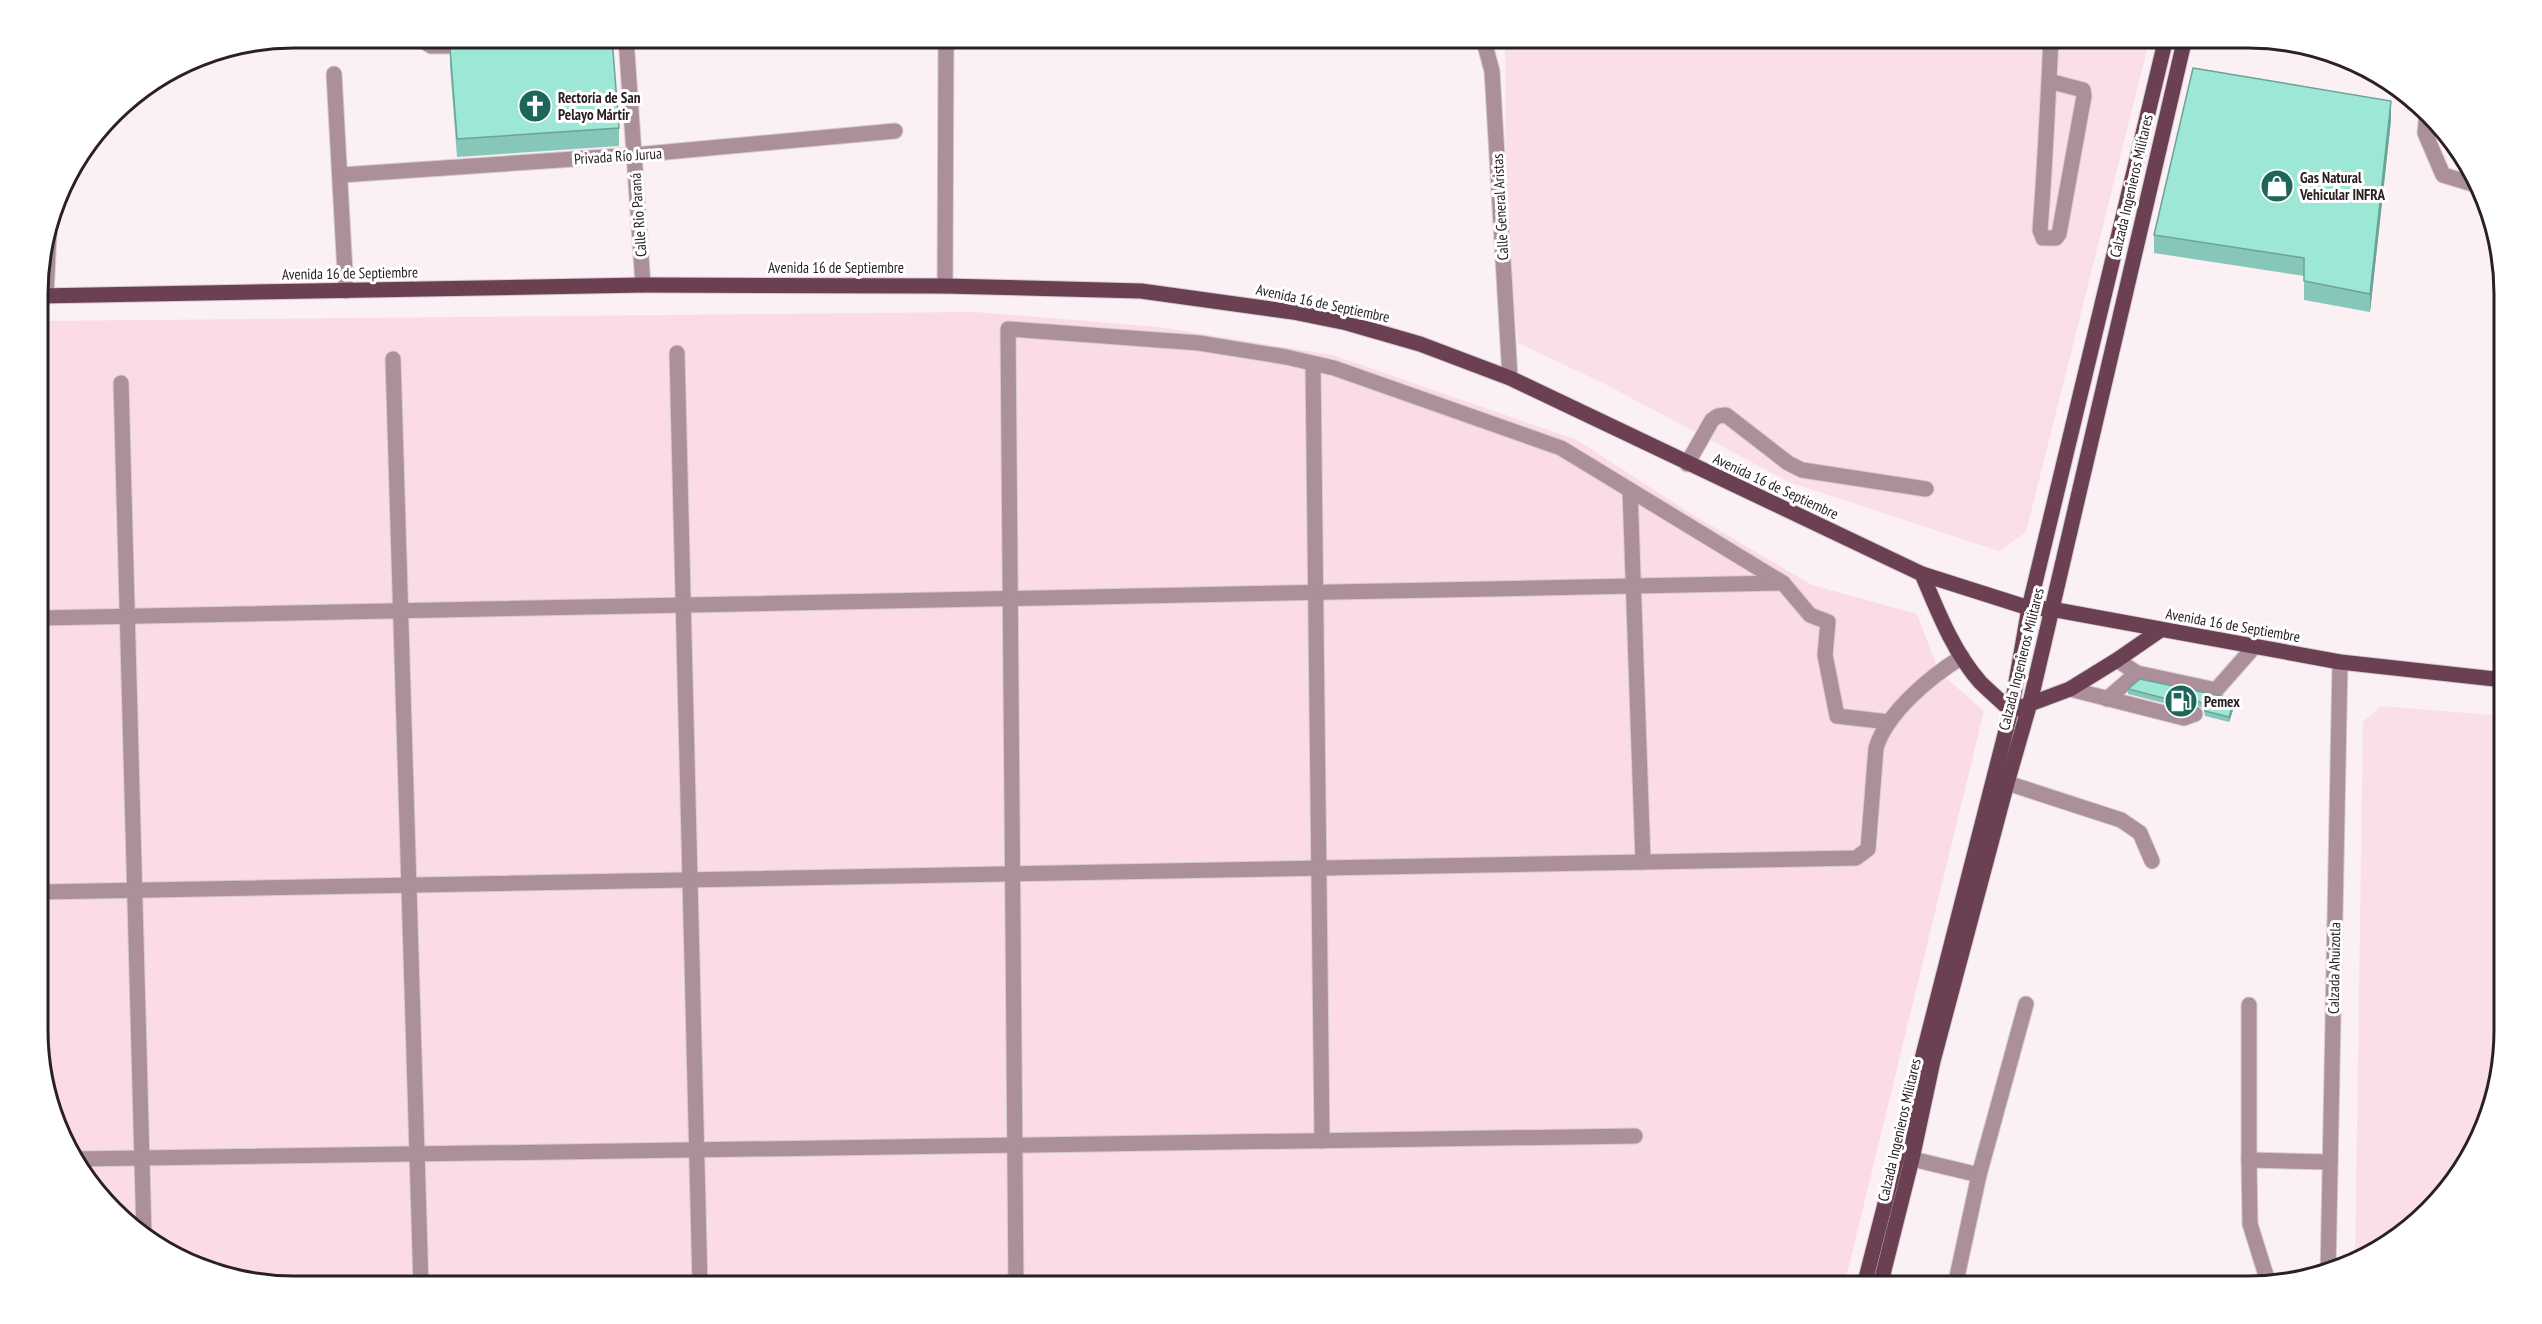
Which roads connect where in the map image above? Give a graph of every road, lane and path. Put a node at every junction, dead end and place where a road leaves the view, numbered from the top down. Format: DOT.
graph roads {
  1 [pos="627,48"];
  2 [pos="946,48"];
  3 [pos="1485,48"];
  4 [pos="2051,48"];
  5 [pos="2164,48"];
  6 [pos="2183,48"];
  7 [pos="334,74"];
  8 [pos="2049,81"];
  9 [pos="2426,124"];
  10 [pos="895,131"];
  11 [pos="634,155"];
  12 [pos="341,175"];
  13 [pos="2467,182"];
  14 [pos="643,285"];
  15 [pos="945,285"];
  16 [pos="346,291"];
  17 [pos="48,296"];
  18 [pos="677,353"];
  19 [pos="393,359"];
  20 [pos="1313,364"];
  21 [pos="1510,378"];
  22 [pos="121,383"];
  23 [pos="1687,464"];
  24 [pos="1926,489"];
  25 [pos="1630,490"];
  26 [pos="1922,574"];
  27 [pos="1783,583"];
  28 [pos="1634,586"];
  29 [pos="1316,592"];
  30 [pos="1010,599"];
  31 [pos="683,605"];
  32 [pos="2029,608"];
  33 [pos="2051,609"];
  34 [pos="401,611"];
  35 [pos="127,616"];
  36 [pos="48,618"];
  37 [pos="2159,631"];
  38 [pos="2254,647"];
  39 [pos="1962,657"];
  40 [pos="2117,660"];
  41 [pos="2340,662"];
  42 [pos="2137,673"];
  43 [pos="2494,679"];
  44 [pos="2070,689"];
  45 [pos="2107,699"];
  46 [pos="2031,704"];
  47 [pos="2011,711"];
  48 [pos="2195,714"];
  49 [pos="1889,722"];
  50 [pos="2000,781"];
  51 [pos="2152,861"];
  52 [pos="1643,862"];
  53 [pos="1318,868"];
  54 [pos="1013,874"];
  55 [pos="690,880"];
  56 [pos="409,885"];
  57 [pos="134,890"];
  58 [pos="48,892"];
  59 [pos="2026,1004"];
  60 [pos="2249,1005"];
  61 [pos="1635,1136"];
  62 [pos="1322,1141"];
  63 [pos="1015,1145"];
  64 [pos="696,1150"];
  65 [pos="417,1154"];
  66 [pos="1896,1155"];
  67 [pos="142,1158"];
  68 [pos="84,1159"];
  69 [pos="1912,1159"];
  70 [pos="2249,1160"];
  71 [pos="2330,1162"];
  72 [pos="1979,1175"];
  73 [pos="144,1225"];
  74 [pos="2328,1263"];
  75 [pos="2266,1275"];
  76 [pos="421,1276"];
  77 [pos="700,1276"];
  78 [pos="1016,1276"];
  79 [pos="1866,1276"];
  80 [pos="1883,1276"];
  81 [pos="1957,1276"];
  1 -- 11 [label="street, Calle Río Paraná"];
  2 -- 15 [label="street"];
  3 -- 21 [label="street, Calle General Aristas"];
  4 -- 8 [label="street"];
  5 -- 32 [label="main road, Calzada Ingenieros Militares"];
  6 -- 33 [label="main road, Calzada Ingenieros Militares"];
  7 -- 12 [label="street"];
  8 -- 8 [label="street"];
  9 -- 13 [label="street"];
  10 -- 11 [label="street, Privada Río Jurua"];
  11 -- 12 [label="street, Privada Río Jurua"];
  11 -- 14 [label="street, Calle Río Paraná"];
  12 -- 16 [label="street"];
  14 -- 15 [label="main road, Avenida 16 de Septiembre"];
  14 -- 16 [label="main road, Avenida 16 de Septiembre"];
  15 -- 21 [label="main road, Avenida 16 de Septiembre"];
  16 -- 17 [label="main road, Avenida 16 de Septiembre"];
  18 -- 31 [label="street"];
  19 -- 34 [label="street"];
  20 -- 25 [label="street"];
  20 -- 29 [label="street"];
  20 -- 30 [label="street"];
  21 -- 23 [label="main road, Avenida 16 de Septiembre"];
  22 -- 35 [label="street"];
  23 -- 24 [label="street"];
  23 -- 26 [label="main road, Avenida 16 de Septiembre"];
  25 -- 27 [label="street"];
  25 -- 28 [label="street"];
  26 -- 32 [label="main road, Avenida 16 de Septiembre"];
  26 -- 39 [label="main road"];
  27 -- 28 [label="street"];
  27 -- 49 [label="street"];
  28 -- 29 [label="street"];
  28 -- 52 [label="street"];
  29 -- 30 [label="street"];
  29 -- 53 [label="street"];
  30 -- 31 [label="street"];
  30 -- 54 [label="street"];
  31 -- 34 [label="street"];
  31 -- 55 [label="street"];
  32 -- 33 [label="main road, Avenida 16 de Septiembre"];
  32 -- 47 [label="main road, Calzada Ingenieros Militares"];
  33 -- 37 [label="main road, Avenida 16 de Septiembre"];
  33 -- 46 [label="main road, Calzada Ingenieros Militares"];
  34 -- 35 [label="street"];
  34 -- 56 [label="street"];
  35 -- 36 [label="street"];
  35 -- 57 [label="street"];
  37 -- 38 [label="main road, Avenida 16 de Septiembre"];
  37 -- 40 [label="main road"];
  38 -- 41 [label="main road, Avenida 16 de Septiembre"];
  38 -- 42 [label="street"];
  39 -- 47 [label="main road"];
  39 -- 49 [label="street"];
  40 -- 42 [label="street"];
  40 -- 44 [label="main road"];
  41 -- 43 [label="main road, Avenida 16 de Septiembre"];
  41 -- 71 [label="street, Calzada Ahuizotla"];
  42 -- 45 [label="street"];
  44 -- 45 [label="street"];
  44 -- 46 [label="main road"];
  45 -- 48 [label="street"];
  46 -- 47 [label="main road"];
  46 -- 50 [label="main road, Calzada Ingenieros Militares"];
  47 -- 50 [label="main road, Calzada Ingenieros Militares"];
  49 -- 52 [label="street"];
  50 -- 51 [label="street"];
  50 -- 66 [label="main road, Calzada Ingenieros Militares"];
  50 -- 69 [label="main road, Calzada Ingenieros Militares"];
  52 -- 53 [label="street"];
  53 -- 54 [label="street"];
  53 -- 62 [label="street"];
  54 -- 55 [label="street"];
  54 -- 63 [label="street"];
  55 -- 56 [label="street"];
  55 -- 64 [label="street"];
  56 -- 57 [label="street"];
  56 -- 65 [label="street"];
  57 -- 58 [label="street"];
  57 -- 67 [label="street"];
  59 -- 72 [label="street"];
  60 -- 70 [label="street"];
  61 -- 62 [label="street"];
  62 -- 63 [label="street"];
  63 -- 64 [label="street"];
  63 -- 78 [label="street"];
  64 -- 65 [label="street"];
  64 -- 77 [label="street"];
  65 -- 67 [label="street"];
  65 -- 76 [label="street"];
  66 -- 69 [label="street"];
  66 -- 79 [label="main road, Calzada Ingenieros Militares"];
  67 -- 68 [label="street"];
  67 -- 73 [label="street"];
  69 -- 72 [label="street"];
  69 -- 80 [label="main road, Calzada Ingenieros Militares"];
  70 -- 71 [label="street"];
  70 -- 75 [label="street"];
  71 -- 74 [label="street, Calzada Ahuizotla"];
  72 -- 81 [label="street"];
}
